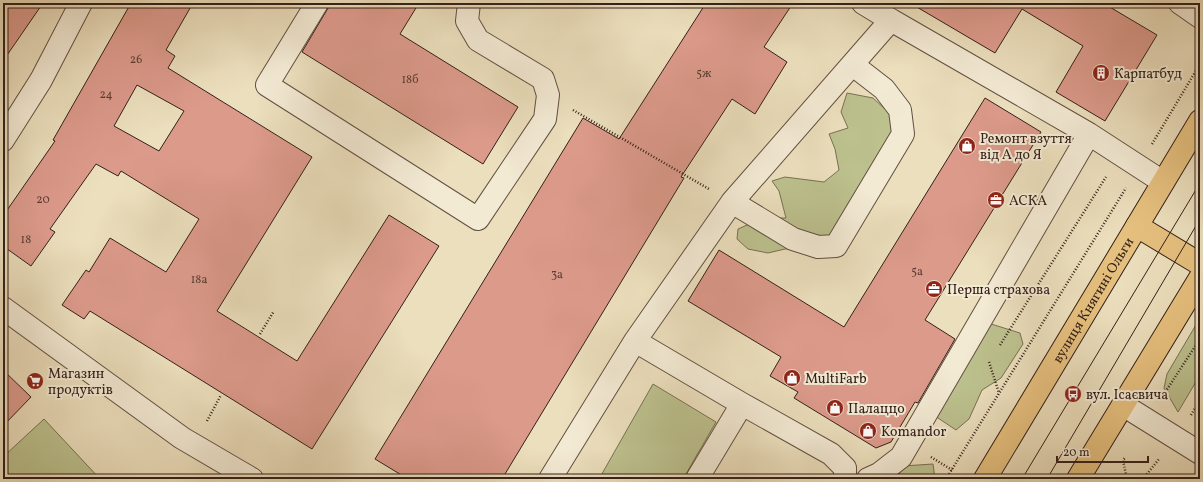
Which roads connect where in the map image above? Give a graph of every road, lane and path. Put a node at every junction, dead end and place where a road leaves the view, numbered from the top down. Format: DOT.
graph roads {
  1 [pos="81,3"];
  2 [pos="316,3"];
  3 [pos="470,3"];
  4 [pos="863,3"];
  5 [pos="1180,3"];
  6 [pos="1200,17"];
  7 [pos="891,20"];
  8 [pos="1200,64"];
  9 [pos="853,65"];
  10 [pos="548,95"];
  11 [pos="1200,120"];
  12 [pos="1089,134"];
  13 [pos="3,140"];
  14 [pos="1152,145"];
  15 [pos="1121,155"];
  16 [pos="1163,182"];
  17 [pos="1126,188"];
  18 [pos="732,202"];
  19 [pos="1137,226"];
  20 [pos="1200,264"];
  21 [pos="1200,278"];
  22 [pos="3,308"];
  23 [pos="274,311"];
  24 [pos="260,334"];
  25 [pos="1200,339"];
  26 [pos="635,341"];
  27 [pos="997,349"];
  28 [pos="993,355"];
  29 [pos="989,362"];
  30 [pos="985,369"];
  31 [pos="999,393"];
  32 [pos="1164,395"];
  33 [pos="1200,400"];
  34 [pos="742,404"];
  35 [pos="1123,405"];
  36 [pos="1189,418"];
  37 [pos="933,450"];
  38 [pos="1200,453"];
  39 [pos="1128,454"];
  40 [pos="929,456"];
  41 [pos="1161,456"];
  42 [pos="926,462"];
  43 [pos="952,470"];
  44 [pos="551,478"];
  45 [pos="252,479"];
  46 [pos="697,479"];
  47 [pos="846,479"];
  48 [pos="868,479"];
  49 [pos="946,479"];
  50 [pos="985,479"];
  51 [pos="1078,479"];
  52 [pos="1124,479"];
  53 [pos="1143,479"];
  1 -- 13 [label="street"];
  2 -- 10 [label="street"];
  3 -- 10 [label="street"];
  4 -- 7 [label="street"];
  5 -- 6 [label="street"];
  7 -- 9 [label="street"];
  7 -- 12 [label="street"];
  8 -- 14 [label="path"];
  9 -- 18 [label="street"];
  9 -- 18 [label="street"];
  10 -- 18 [label="path"];
  11 -- 16 [label="main road, вулиця Княгині Ольги"];
  12 -- 15 [label="street"];
  12 -- 48 [label="street"];
  15 -- 16 [label="street"];
  15 -- 27 [label="path"];
  16 -- 19 [label="main road, вулиця Княгині Ольги"];
  17 -- 31 [label="path"];
  18 -- 26 [label="street"];
  19 -- 20 [label="main road"];
  19 -- 50 [label="main road, вулиця Княгині Ольги"];
  21 -- 35 [label="main road"];
  22 -- 45 [label="street"];
  23 -- 24 [label="path"];
  25 -- 32 [label="path"];
  26 -- 34 [label="street"];
  26 -- 44 [label="street"];
  28 -- 29 [label="path"];
  29 -- 30 [label="path"];
  29 -- 31 [label="path"];
  31 -- 43 [label="path"];
  33 -- 36 [label="path"];
  34 -- 46 [label="street"];
  34 -- 47 [label="street"];
  35 -- 38 [label="street"];
  35 -- 51 [label="main road"];
  37 -- 40 [label="path"];
  39 -- 52 [label="path"];
  40 -- 42 [label="path"];
  40 -- 43 [label="path"];
  41 -- 53 [label="path"];
  43 -- 49 [label="path"];
}
